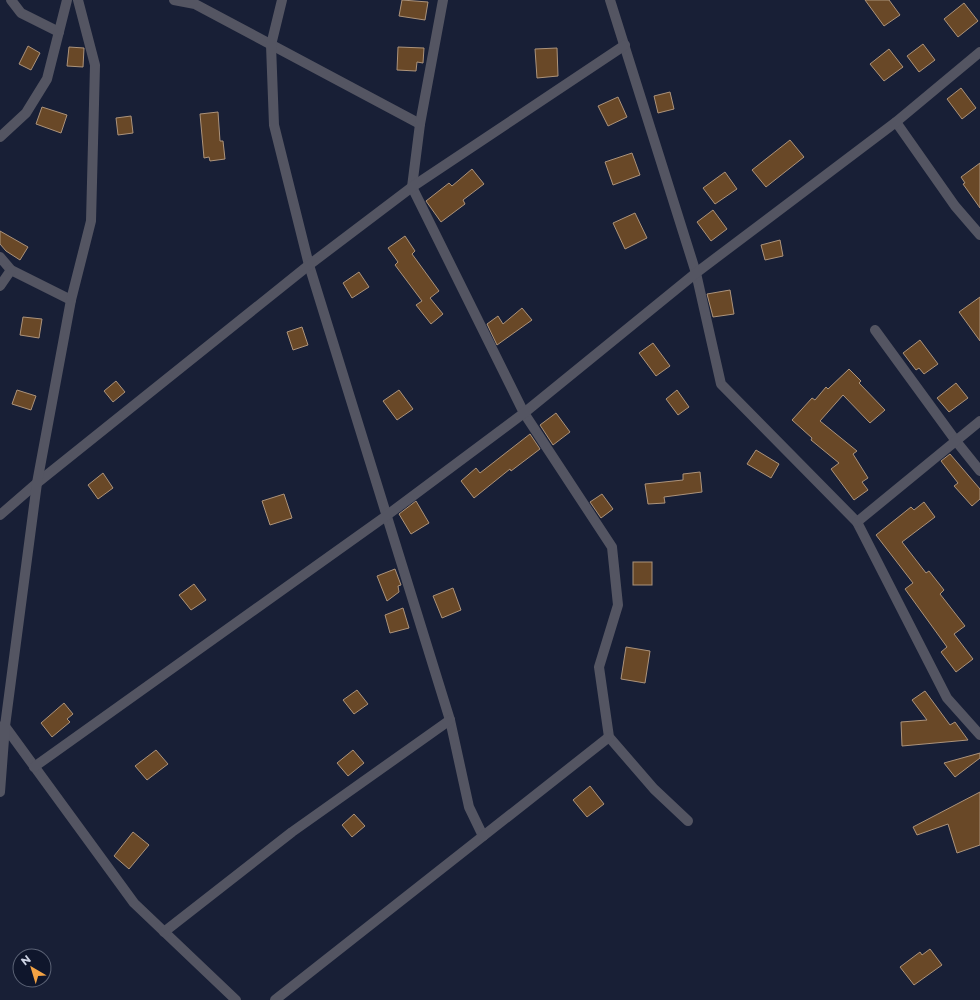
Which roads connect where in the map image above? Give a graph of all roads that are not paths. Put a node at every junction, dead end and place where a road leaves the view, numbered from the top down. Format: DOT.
graph roads {
  1 [pos="11,0"];
  2 [pos="67,0"];
  3 [pos="78,0"];
  4 [pos="174,0"];
  5 [pos="282,0"];
  6 [pos="443,0"];
  7 [pos="610,0"];
  8 [pos="59,32"];
  9 [pos="271,45"];
  10 [pos="624,45"];
  11 [pos="980,52"];
  12 [pos="896,122"];
  13 [pos="420,124"];
  14 [pos="0,138"];
  15 [pos="412,187"];
  16 [pos="980,235"];
  17 [pos="0,256"];
  18 [pos="309,265"];
  19 [pos="11,270"];
  20 [pos="696,273"];
  21 [pos="0,286"];
  22 [pos="71,300"];
  23 [pos="875,330"];
  24 [pos="524,413"];
  25 [pos="980,420"];
  26 [pos="956,441"];
  27 [pos="980,471"];
  28 [pos="37,483"];
  29 [pos="0,516"];
  30 [pos="386,516"];
  31 [pos="857,522"];
  32 [pos="450,720"];
  33 [pos="2,723"];
  34 [pos="980,735"];
  35 [pos="609,737"];
  36 [pos="34,767"];
  37 [pos="0,792"];
  38 [pos="688,821"];
  39 [pos="483,836"];
  40 [pos="164,932"];
  41 [pos="236,1000"];
  42 [pos="275,1000"];
  1 -- 8 [label="street"];
  2 -- 8 [label="street"];
  3 -- 22 [label="street"];
  4 -- 9 [label="street"];
  5 -- 9 [label="street"];
  6 -- 13 [label="street"];
  7 -- 10 [label="street"];
  8 -- 14 [label="street"];
  9 -- 13 [label="street"];
  9 -- 18 [label="street"];
  10 -- 15 [label="street"];
  10 -- 20 [label="street"];
  11 -- 12 [label="street"];
  12 -- 16 [label="street"];
  12 -- 20 [label="street"];
  13 -- 15 [label="street"];
  15 -- 18 [label="street"];
  15 -- 24 [label="street"];
  17 -- 19 [label="street"];
  18 -- 28 [label="street"];
  18 -- 30 [label="street"];
  19 -- 21 [label="street"];
  19 -- 22 [label="street"];
  20 -- 24 [label="street"];
  20 -- 31 [label="street"];
  22 -- 28 [label="street"];
  23 -- 26 [label="street"];
  24 -- 30 [label="street"];
  24 -- 35 [label="street"];
  25 -- 26 [label="street"];
  26 -- 27 [label="street"];
  26 -- 31 [label="street"];
  28 -- 29 [label="street"];
  28 -- 33 [label="street"];
  30 -- 32 [label="street"];
  30 -- 36 [label="street"];
  31 -- 34 [label="street"];
  32 -- 39 [label="street"];
  32 -- 40 [label="street"];
  33 -- 36 [label="street"];
  33 -- 37 [label="street"];
  35 -- 38 [label="street"];
  35 -- 39 [label="street"];
  36 -- 40 [label="street"];
  39 -- 42 [label="street"];
  40 -- 41 [label="street"];
}
